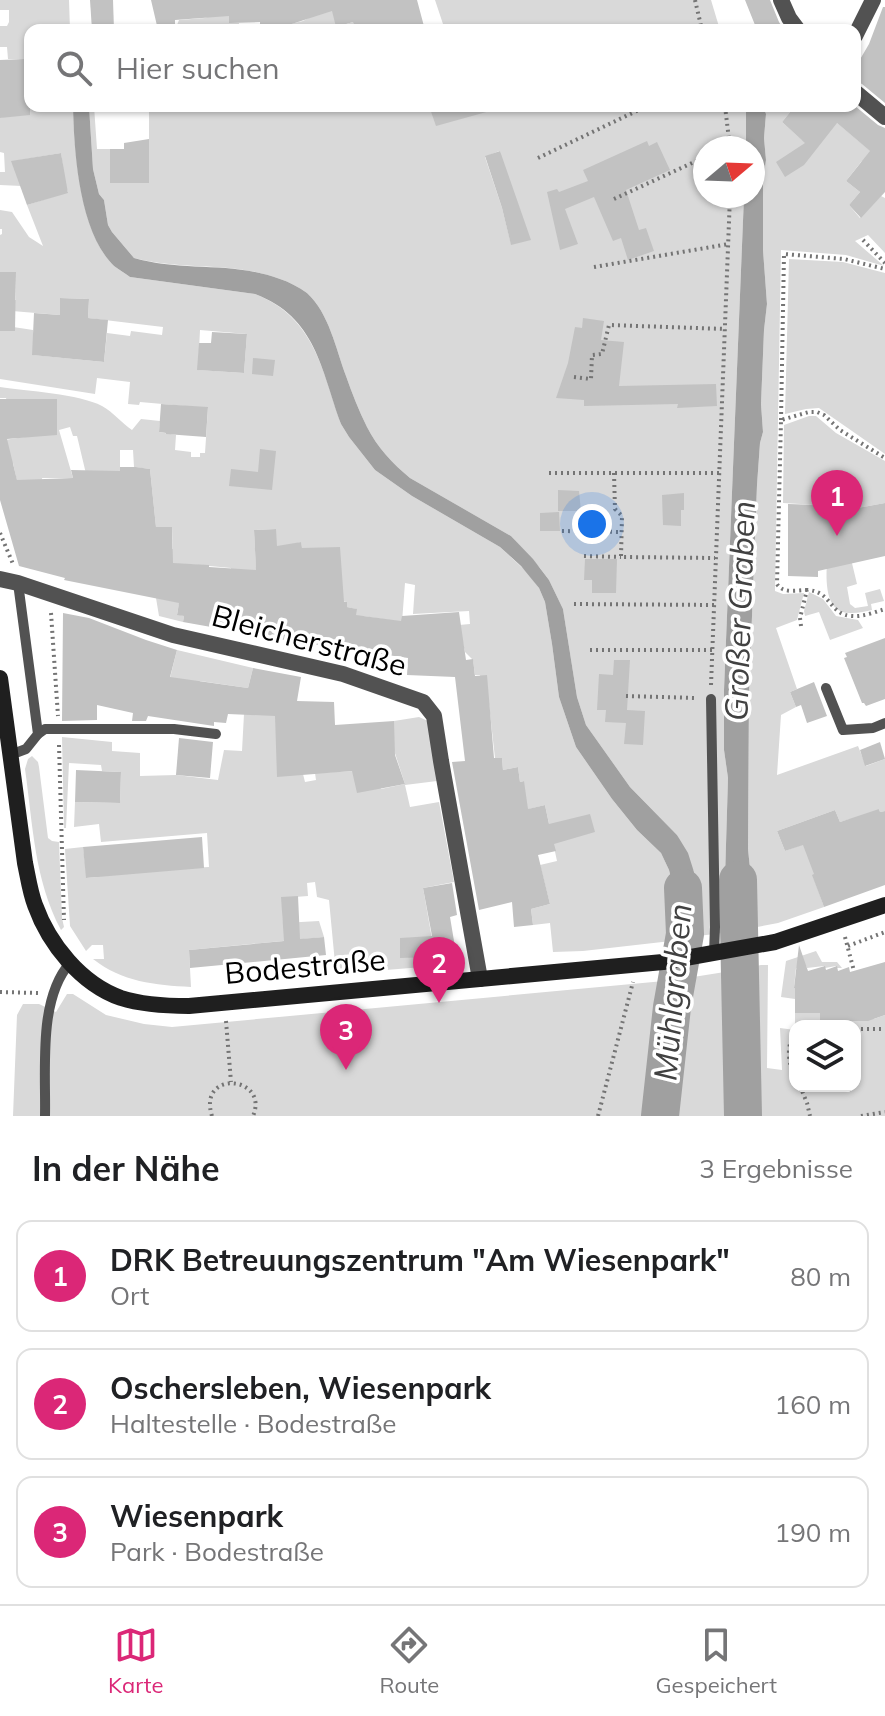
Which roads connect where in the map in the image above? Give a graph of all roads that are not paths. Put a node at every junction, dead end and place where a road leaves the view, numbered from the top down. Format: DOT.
graph roads {
  1 [pos="781,0"];
  2 [pos="873,0"];
  3 [pos="794,24"];
  4 [pos="861,24"];
  5 [pos="861,97"];
  6 [pos="885,117"];
  7 [pos="17,576"];
  8 [pos="0,579"];
  9 [pos="0,678"];
  10 [pos="826,688"];
  11 [pos="711,699"];
  12 [pos="885,723"];
  13 [pos="38,734"];
  14 [pos="216,734"];
  15 [pos="6,744"];
  16 [pos="885,905"];
  17 [pos="714,954"];
  18 [pos="70,963"];
  19 [pos="480,979"];
  20 [pos="45,1116"];
  1 -- 3 [label="street"];
  2 -- 4 [label="street"];
  5 -- 6 [label="street"];
  7 -- 8 [label="street, Bleicherstraße"];
  7 -- 13 [label="lane"];
  7 -- 19 [label="street, Bleicherstraße"];
  9 -- 15 [label="main road, Bodestraße"];
  10 -- 12 [label="lane"];
  11 -- 17 [label="lane"];
  13 -- 14 [label="lane"];
  13 -- 15 [label="lane"];
  15 -- 18 [label="main road, Bodestraße"];
  16 -- 17 [label="main road, Bodestraße"];
  17 -- 19 [label="main road, Bodestraße"];
  18 -- 19 [label="main road, Bodestraße"];
  18 -- 20 [label="lane"];
}
